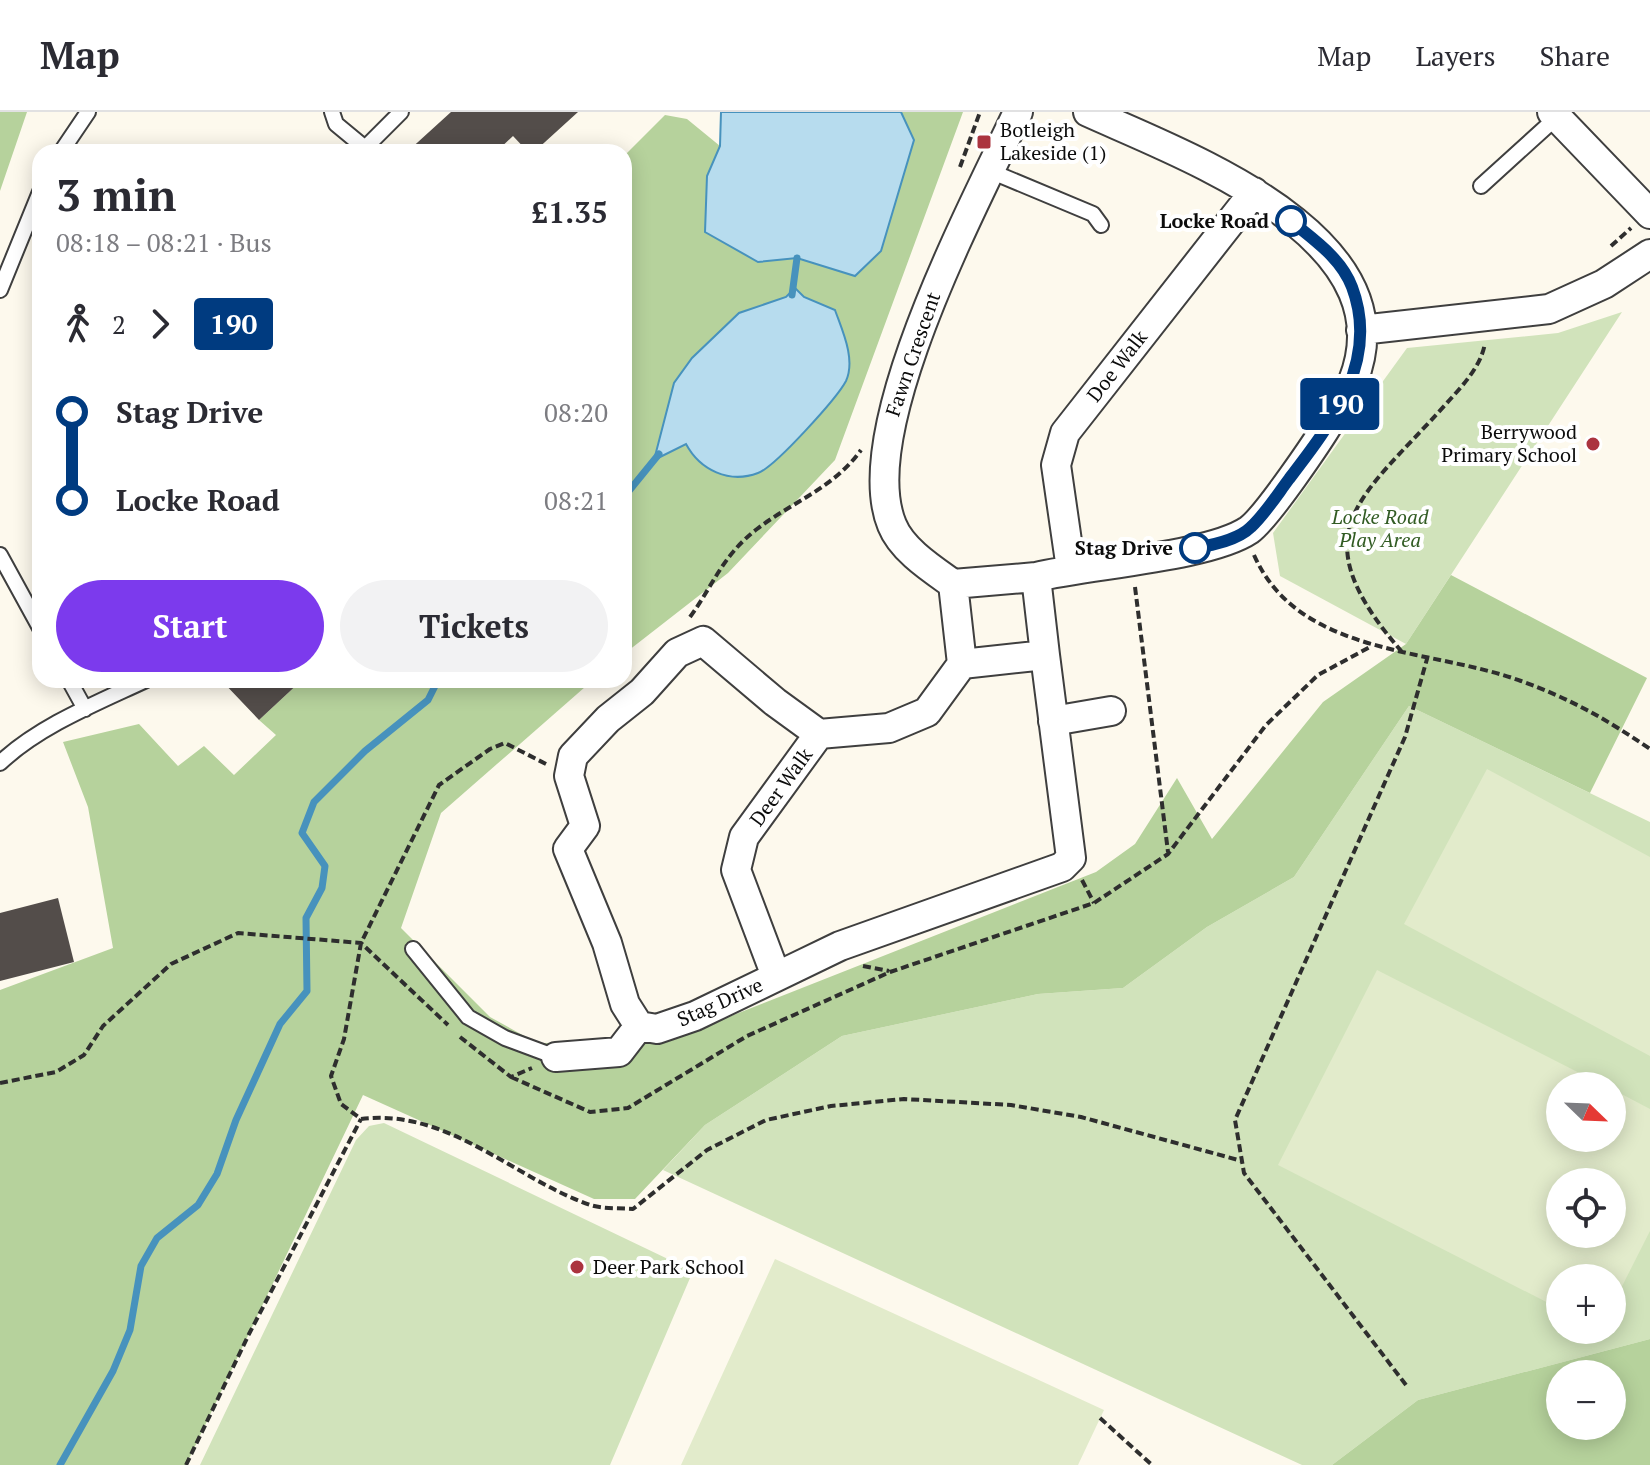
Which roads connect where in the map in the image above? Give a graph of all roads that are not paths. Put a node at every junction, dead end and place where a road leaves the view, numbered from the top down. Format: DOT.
graph roads {
  1 [pos="88,112"];
  2 [pos="332,112"];
  3 [pos="401,112"];
  4 [pos="1018,112"];
  5 [pos="1088,112"];
  6 [pos="1554,115"];
  7 [pos="66,144"];
  8 [pos="360,144"];
  9 [pos="369,144"];
  10 [pos="990,171"];
  11 [pos="1481,186"];
  12 [pos="1254,192"];
  13 [pos="32,212"];
  14 [pos="1649,213"];
  15 [pos="1101,225"];
  16 [pos="1650,254"];
  17 [pos="0,290"];
  18 [pos="1361,330"];
  19 [pos="0,555"];
  20 [pos="1071,569"];
  21 [pos="1036,577"];
  22 [pos="953,584"];
  23 [pos="32,613"];
  24 [pos="1045,655"];
  25 [pos="962,664"];
  26 [pos="73,688"];
  27 [pos="129,688"];
  28 [pos="85,709"];
  29 [pos="1111,711"];
  30 [pos="1053,721"];
  31 [pos="819,734"];
  32 [pos="0,763"];
  33 [pos="413,949"];
  34 [pos="776,976"];
  35 [pos="639,1026"];
  36 [pos="556,1057"];
  1 -- 7 [label="lane"];
  2 -- 8 [label="lane"];
  3 -- 9 [label="lane"];
  4 -- 10 [label="street, Fawn Crescent"];
  5 -- 12 [label="street"];
  6 -- 11 [label="lane"];
  6 -- 14 [label="street"];
  10 -- 15 [label="lane"];
  10 -- 22 [label="street, Fawn Crescent"];
  12 -- 18 [label="street"];
  12 -- 20 [label="street, Doe Walk"];
  13 -- 17 [label="lane"];
  16 -- 18 [label="street"];
  18 -- 20 [label="street"];
  19 -- 23 [label="lane"];
  20 -- 21 [label="street"];
  21 -- 22 [label="street"];
  21 -- 24 [label="street, Stag Drive"];
  22 -- 25 [label="street"];
  24 -- 25 [label="street"];
  24 -- 30 [label="street, Stag Drive"];
  25 -- 31 [label="street"];
  26 -- 28 [label="lane"];
  27 -- 28 [label="lane"];
  28 -- 32 [label="lane"];
  29 -- 30 [label="street"];
  30 -- 34 [label="street, Stag Drive"];
  31 -- 34 [label="street, Deer Walk"];
  31 -- 35 [label="street"];
  33 -- 36 [label="lane"];
  34 -- 35 [label="street, Stag Drive"];
  35 -- 36 [label="street"];
}
